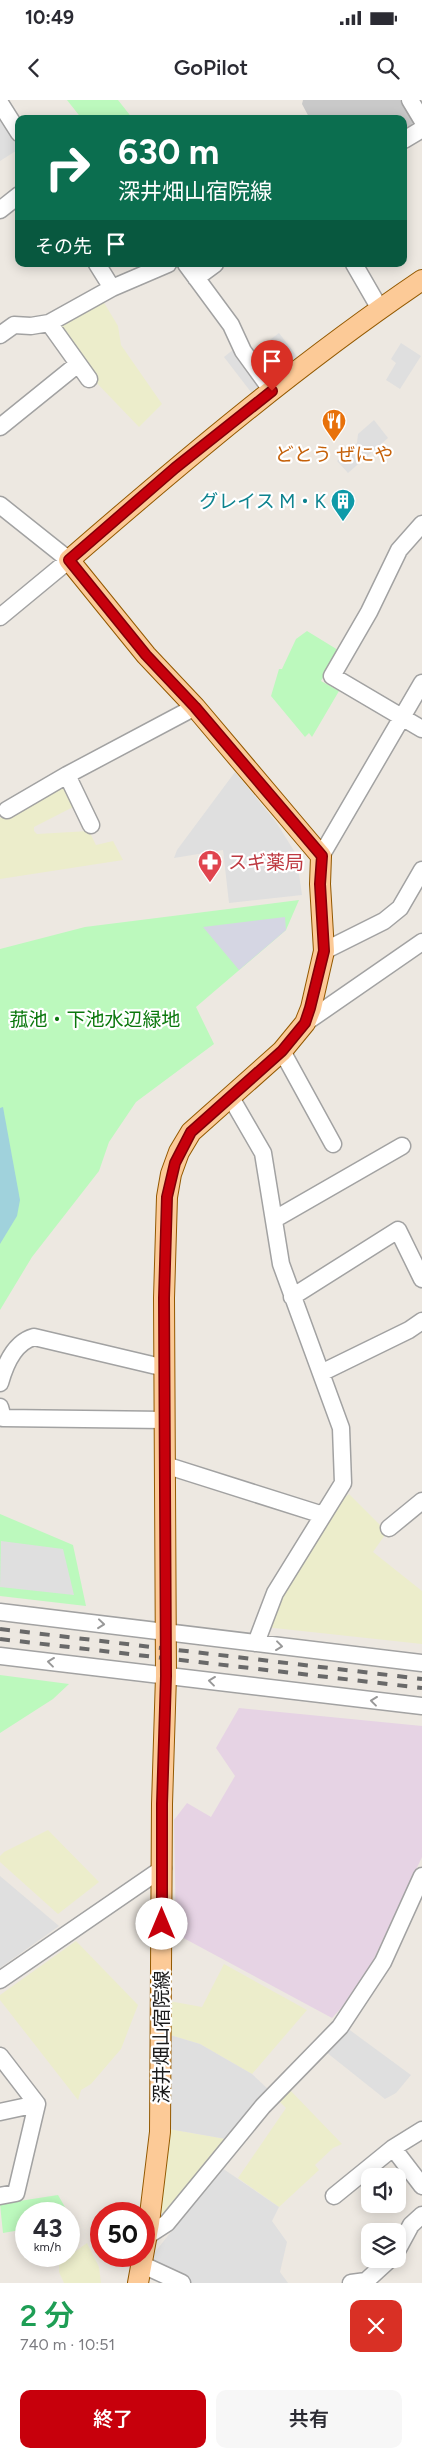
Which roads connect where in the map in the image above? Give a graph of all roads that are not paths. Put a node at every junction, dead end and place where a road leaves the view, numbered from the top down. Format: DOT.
graph roads {
  1 [pos="410,100"];
  2 [pos="1,102"];
  3 [pos="422,120"];
  4 [pos="15,126"];
  5 [pos="422,129"];
  6 [pos="407,138"];
  7 [pos="15,198"];
  8 [pos="0,210"];
  9 [pos="99,267"];
  10 [pos="161,267"];
  11 [pos="188,267"];
  12 [pos="211,267"];
  13 [pos="356,267"];
  14 [pos="196,278"];
  15 [pos="422,280"];
  16 [pos="112,288"];
  17 [pos="380,309"];
  18 [pos="49,323"];
  19 [pos="0,335"];
  20 [pos="78,364"];
  21 [pos="89,378"];
  22 [pos="272,391"];
  23 [pos="0,427"];
  24 [pos="0,505"];
  25 [pos="422,524"];
  26 [pos="69,560"];
  27 [pos="0,618"];
  28 [pos="422,683"];
  29 [pos="195,707"];
  30 [pos="402,718"];
  31 [pos="422,729"];
  32 [pos="67,775"];
  33 [pos="7,810"];
  34 [pos="91,825"];
  35 [pos="322,856"];
  36 [pos="422,870"];
  37 [pos="422,942"];
  38 [pos="324,951"];
  39 [pos="305,1023"];
  40 [pos="282,1051"];
  41 [pos="230,1096"];
  42 [pos="333,1144"];
  43 [pos="402,1146"];
  44 [pos="275,1219"];
  45 [pos="422,1279"];
  46 [pos="292,1297"];
  47 [pos="422,1321"];
  48 [pos="165,1368"];
  49 [pos="321,1373"];
  50 [pos="0,1383"];
  51 [pos="0,1407"];
  52 [pos="165,1420"];
  53 [pos="165,1464"];
  54 [pos="418,1512"];
  55 [pos="323,1515"];
  56 [pos="389,1528"];
  57 [pos="0,1612"];
  58 [pos="166,1631"];
  59 [pos="256,1643"];
  60 [pos="0,1656"];
  61 [pos="422,1663"];
  62 [pos="166,1676"];
  63 [pos="422,1706"];
  64 [pos="163,1868"];
  65 [pos="422,1876"];
  66 [pos="0,1980"];
  67 [pos="0,2056"];
  68 [pos="37,2104"];
  69 [pos="0,2112"];
  70 [pos="422,2130"];
  71 [pos="393,2148"];
  72 [pos="422,2186"];
  73 [pos="0,2196"];
  74 [pos="334,2196"];
  75 [pos="151,2202"];
  76 [pos="422,2214"];
  77 [pos="155,2231"];
  78 [pos="406,2234"];
  79 [pos="379,2268"];
  80 [pos="141,2274"];
  81 [pos="362,2282"];
  82 [pos="182,2283"];
  1 -- 3 [label="street"];
  2 -- 4 [label="street"];
  5 -- 6 [label="street"];
  7 -- 8 [label="street"];
  9 -- 16 [label="street"];
  10 -- 16 [label="street"];
  11 -- 14 [label="street"];
  12 -- 14 [label="street"];
  13 -- 17 [label="street"];
  14 -- 22 [label="street"];
  15 -- 17 [label="main road"];
  16 -- 18 [label="street"];
  17 -- 22 [label="main road"];
  18 -- 19 [label="street"];
  18 -- 20 [label="street"];
  20 -- 21 [label="street"];
  20 -- 23 [label="street"];
  22 -- 26 [label="main road"];
  24 -- 26 [label="street"];
  25 -- 30 [label="street"];
  26 -- 27 [label="street"];
  26 -- 29 [label="main road"];
  28 -- 30 [label="street"];
  29 -- 32 [label="street"];
  29 -- 35 [label="main road"];
  30 -- 31 [label="street"];
  30 -- 35 [label="street"];
  32 -- 33 [label="street"];
  32 -- 34 [label="street"];
  35 -- 38 [label="main road, 深井畑山宿院線"];
  36 -- 38 [label="street"];
  37 -- 39 [label="street"];
  38 -- 39 [label="main road, 深井畑山宿院線"];
  39 -- 40 [label="main road, 深井畑山宿院線"];
  40 -- 41 [label="main road, 深井畑山宿院線"];
  40 -- 42 [label="street"];
  41 -- 44 [label="street"];
  41 -- 48 [label="main road, 深井畑山宿院線"];
  43 -- 44 [label="street"];
  44 -- 46 [label="street"];
  45 -- 46 [label="street"];
  46 -- 49 [label="street"];
  47 -- 49 [label="street"];
  48 -- 50 [label="street"];
  48 -- 52 [label="main road, 深井畑山宿院線"];
  49 -- 55 [label="street"];
  51 -- 52 [label="street"];
  52 -- 53 [label="main road, 深井畑山宿院線"];
  53 -- 55 [label="street"];
  53 -- 58 [label="main road, 深井畑山宿院線"];
  54 -- 56 [label="street"];
  55 -- 59 [label="street"];
  57 -- 58 [label="street, one-way"];
  58 -- 59 [label="street"];
  58 -- 62 [label="main road, 深井畑山宿院線"];
  59 -- 61 [label="street, one-way"];
  62 -- 60 [label="street, one-way"];
  63 -- 62 [label="street, one-way"];
  62 -- 64 [label="main road, 深井畑山宿院線"];
  64 -- 66 [label="street"];
  64 -- 75 [label="main road, 深井畑山宿院線"];
  65 -- 77 [label="street"];
  67 -- 68 [label="street"];
  68 -- 69 [label="street"];
  68 -- 73 [label="street"];
  70 -- 71 [label="street"];
  71 -- 72 [label="street"];
  71 -- 74 [label="street"];
  76 -- 78 [label="street"];
  79 -- 81 [label="street"];
  80 -- 82 [label="street"];
}
